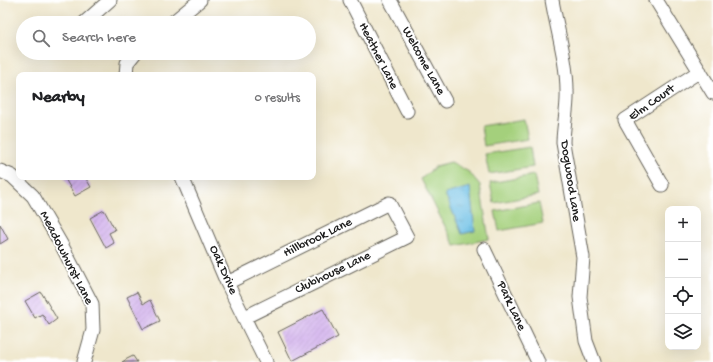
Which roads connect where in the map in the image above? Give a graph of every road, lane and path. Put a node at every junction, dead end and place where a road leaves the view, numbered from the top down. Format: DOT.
graph roads {
  1 [pos="110,0"];
  2 [pos="200,0"];
  3 [pos="350,0"];
  4 [pos="390,0"];
  5 [pos="552,0"];
  6 [pos="656,0"];
  7 [pos="92,16"];
  8 [pos="181,16"];
  9 [pos="129,60"];
  10 [pos="700,71"];
  11 [pos="126,72"];
  12 [pos="713,93"];
  13 [pos="445,101"];
  14 [pos="406,111"];
  15 [pos="0,171"];
  16 [pos="16,180"];
  17 [pos="16,180"];
  18 [pos="183,180"];
  19 [pos="662,185"];
  20 [pos="399,222"];
  21 [pos="484,249"];
  22 [pos="227,283"];
  23 [pos="245,317"];
  24 [pos="84,362"];
  25 [pos="266,362"];
  26 [pos="538,362"];
  27 [pos="594,362"];
  1 -- 7 [label="street"];
  2 -- 8 [label="street"];
  3 -- 14 [label="street, Heather Lane"];
  4 -- 13 [label="street, Welcome Lane"];
  5 -- 27 [label="street, Dogwood Lane"];
  6 -- 10 [label="street"];
  9 -- 11 [label="street"];
  10 -- 12 [label="street"];
  10 -- 19 [label="street, Elm Court"];
  15 -- 17 [label="street, Meadowhurst Lane"];
  16 -- 24 [label="street, Meadowhurst Lane"];
  18 -- 22 [label="street, Oak Drive"];
  20 -- 22 [label="street, Hillbrook Lane"];
  20 -- 23 [label="street, Clubhouse Lane"];
  21 -- 26 [label="street, Park Lane"];
  22 -- 23 [label="street, Oak Drive"];
  23 -- 25 [label="street, Oak Drive"];
}
